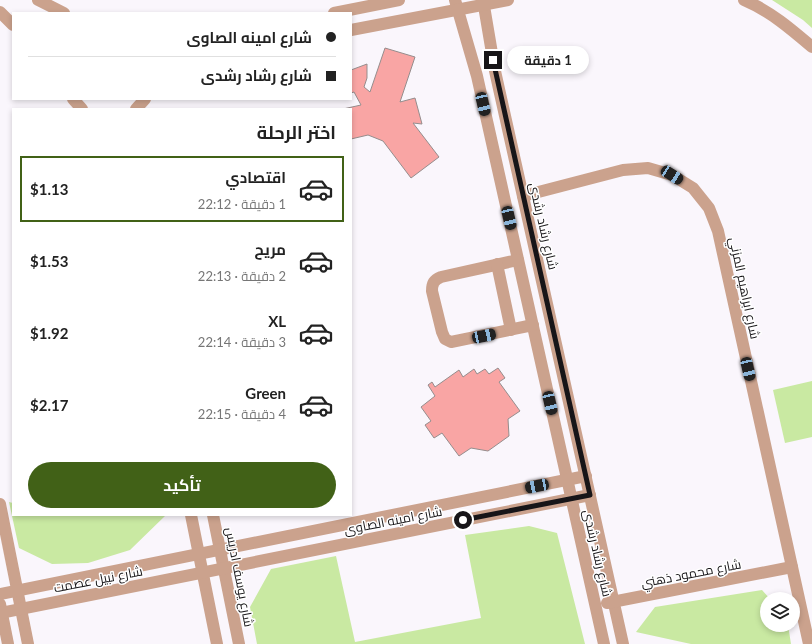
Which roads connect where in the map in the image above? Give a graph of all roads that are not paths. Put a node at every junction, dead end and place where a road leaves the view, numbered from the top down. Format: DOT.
graph roads {
  1 [pos="38,0"];
  2 [pos="399,0"];
  3 [pos="508,0"];
  4 [pos="744,0"];
  5 [pos="483,2"];
  6 [pos="456,5"];
  7 [pos="0,12"];
  8 [pos="62,12"];
  9 [pos="339,12"];
  10 [pos="12,24"];
  11 [pos="352,30"];
  12 [pos="812,47"];
  13 [pos="74,100"];
  14 [pos="81,108"];
  15 [pos="519,181"];
  16 [pos="501,186"];
  17 [pos="523,196"];
  18 [pos="518,260"];
  19 [pos="498,264"];
  20 [pos="533,325"];
  21 [pos="511,330"];
  22 [pos="586,476"];
  23 [pos="567,480"];
  24 [pos="590,495"];
  25 [pos="572,499"];
  26 [pos="0,504"];
  27 [pos="191,516"];
  28 [pos="213,516"];
  29 [pos="220,549"];
  30 [pos="199,553"];
  31 [pos="792,567"];
  32 [pos="224,568"];
  33 [pos="202,572"];
  34 [pos="17,590"];
  35 [pos="0,594"];
  36 [pos="613,602"];
  37 [pos="596,605"];
  38 [pos="21,609"];
  39 [pos="1,610"];
  40 [pos="8,644"];
  41 [pos="28,644"];
  42 [pos="217,644"];
  43 [pos="239,644"];
  44 [pos="604,644"];
  45 [pos="623,644"];
  46 [pos="809,644"];
  1 -- 8 [label="street"];
  2 -- 9 [label="street"];
  3 -- 5 [label="street"];
  4 -- 12 [label="street"];
  5 -- 6 [label="street"];
  5 -- 15 [label="street, شارع رشاد رشدى"];
  6 -- 11 [label="street"];
  6 -- 16 [label="street, شارع رشاد رشدى"];
  7 -- 10 [label="street"];
  13 -- 14 [label="street"];
  15 -- 16 [label="street"];
  15 -- 17 [label="street, شارع رشاد رشدى"];
  16 -- 18 [label="street, شارع رشاد رشدى"];
  17 -- 22 [label="street, شارع رشاد رشدى"];
  17 -- 31 [label="street, شارع ابراهيم المزني"];
  18 -- 19 [label="street"];
  18 -- 20 [label="street, شارع رشاد رشدى"];
  19 -- 21 [label="street"];
  19 -- 21 [label="street"];
  20 -- 21 [label="street"];
  20 -- 23 [label="street, شارع رشاد رشدى"];
  22 -- 23 [label="street, شارع امينه الصاوى"];
  22 -- 24 [label="street, شارع رشاد رشدى"];
  23 -- 25 [label="street, شارع رشاد رشدى"];
  23 -- 29 [label="street, شارع امينه الصاوى"];
  24 -- 25 [label="street, شارع امينه الصاوى"];
  24 -- 36 [label="street, شارع رشاد رشدى"];
  25 -- 32 [label="street, شارع امينه الصاوى"];
  25 -- 37 [label="street, شارع رشاد رشدى"];
  26 -- 34 [label="street"];
  27 -- 30 [label="street"];
  28 -- 29 [label="street, شارع يوسف ادريس"];
  29 -- 30 [label="street, شارع امينه الصاوى"];
  29 -- 32 [label="street, شارع يوسف ادريس"];
  30 -- 33 [label="street"];
  30 -- 34 [label="street, شارع نبيل عصمت"];
  31 -- 36 [label="street, شارع محمود ذهني"];
  31 -- 46 [label="street, شارع ابراهيم المزني"];
  32 -- 33 [label="street, شارع امينه الصاوى"];
  32 -- 43 [label="street, شارع يوسف ادريس"];
  33 -- 38 [label="street, شارع نبيل عصمت"];
  33 -- 42 [label="street"];
  34 -- 35 [label="street, شارع نبيل عصمت"];
  34 -- 38 [label="street"];
  36 -- 37 [label="street, شارع محمود ذهني"];
  36 -- 45 [label="street, شارع رشاد رشدى"];
  37 -- 44 [label="street, شارع رشاد رشدى"];
  38 -- 39 [label="street, شارع نبيل عصمت"];
  38 -- 41 [label="street"];
  39 -- 40 [label="street"];
}
